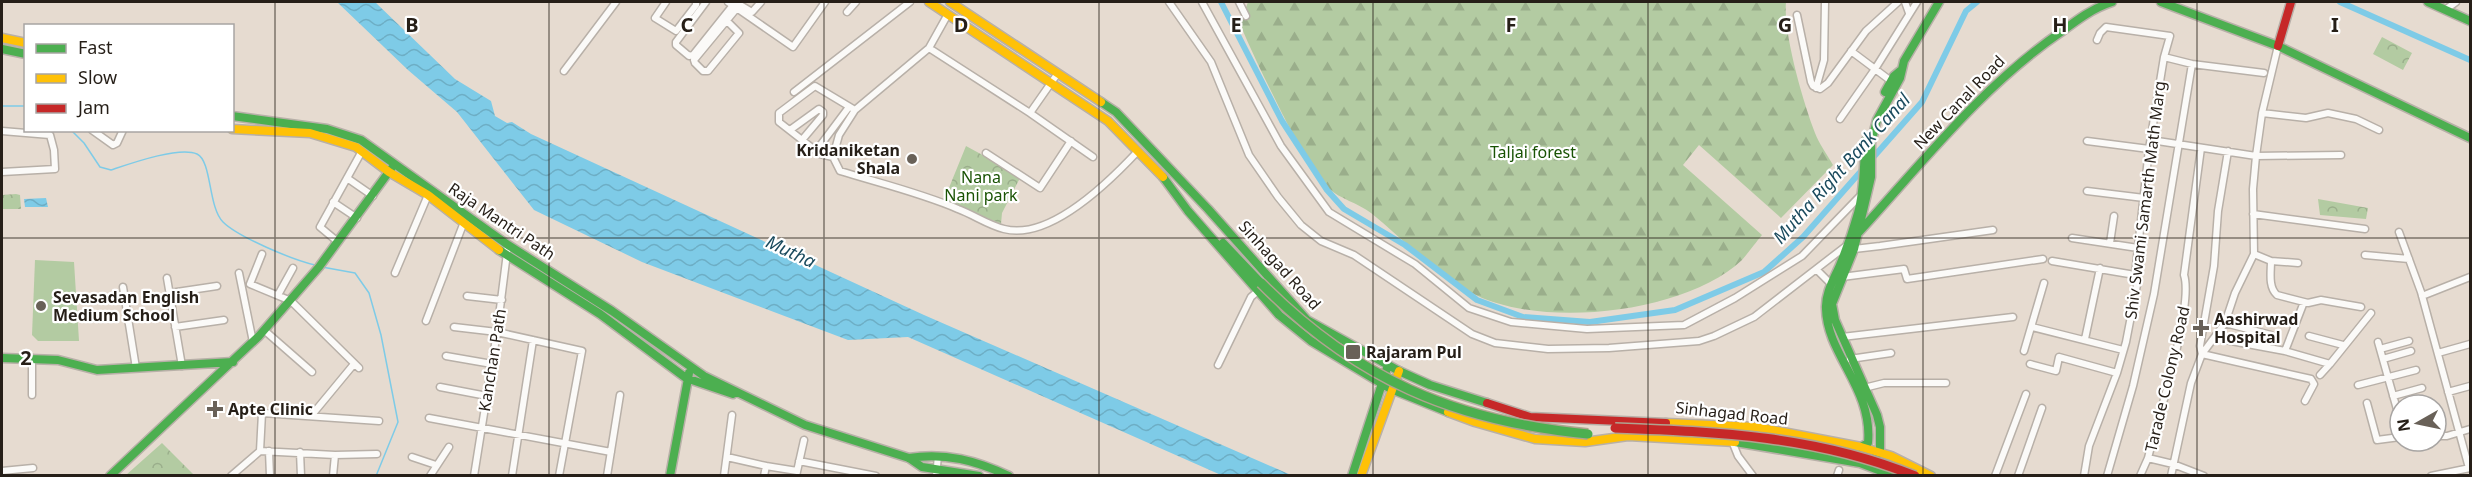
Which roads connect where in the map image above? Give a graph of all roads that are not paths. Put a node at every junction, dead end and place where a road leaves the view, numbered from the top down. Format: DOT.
graph roads {
  1 [pos="616,2"];
  2 [pos="666,2"];
  3 [pos="696,2"];
  4 [pos="706,2"];
  5 [pos="761,2"];
  6 [pos="825,2"];
  7 [pos="856,2"];
  8 [pos="910,2"];
  9 [pos="929,2"];
  10 [pos="950,2"];
  11 [pos="1169,2"];
  12 [pos="1202,2"];
  13 [pos="1239,2"];
  14 [pos="1825,2"];
  15 [pos="1898,2"];
  16 [pos="1905,2"];
  17 [pos="1917,2"];
  18 [pos="1939,2"];
  19 [pos="2112,2"];
  20 [pos="2161,2"];
  21 [pos="2291,2"];
  22 [pos="2428,2"];
  23 [pos="2456,2"];
  24 [pos="733,4"];
  25 [pos="2445,10"];
  26 [pos="847,12"];
  27 [pos="1909,13"];
  28 [pos="948,14"];
  29 [pos="1797,15"];
  30 [pos="1246,16"];
  31 [pos="727,21"];
  32 [pos="2470,21"];
  33 [pos="2,38"];
  34 [pos="2097,40"];
  35 [pos="24,43"];
  36 [pos="2278,46"];
  37 [pos="930,48"];
  38 [pos="2,49"];
  39 [pos="1851,51"];
  40 [pos="24,54"];
  41 [pos="2164,57"];
  42 [pos="2192,64"];
  43 [pos="1875,69"];
  44 [pos="564,71"];
  45 [pos="1900,71"];
  46 [pos="1058,73"];
  47 [pos="2264,74"];
  48 [pos="1892,81"];
  49 [pos="1051,82"];
  50 [pos="1816,88"];
  51 [pos="794,92"];
  52 [pos="852,108"];
  53 [pos="1030,113"];
  54 [pos="2262,113"];
  55 [pos="234,116"];
  56 [pos="1840,119"];
  57 [pos="234,129"];
  58 [pos="790,130"];
  59 [pos="2379,130"];
  60 [pos="2,131"];
  61 [pos="96,132"];
  62 [pos="122,132"];
  63 [pos="332,134"];
  64 [pos="2470,138"];
  65 [pos="802,140"];
  66 [pos="2151,140"];
  67 [pos="1071,141"];
  68 [pos="2088,141"];
  69 [pos="2177,144"];
  70 [pos="2201,148"];
  71 [pos="2149,149"];
  72 [pos="362,151"];
  73 [pos="816,151"];
  74 [pos="1138,151"];
  75 [pos="2228,151"];
  76 [pos="1867,152"];
  77 [pos="986,153"];
  78 [pos="2341,155"];
  79 [pos="2256,156"];
  80 [pos="833,157"];
  81 [pos="1093,157"];
  82 [pos="392,168"];
  83 [pos="2,172"];
  84 [pos="347,178"];
  85 [pos="1868,178"];
  86 [pos="2087,191"];
  87 [pos="1862,194"];
  88 [pos="428,195"];
  89 [pos="373,196"];
  90 [pos="2144,198"];
  91 [pos="333,202"];
  92 [pos="2253,214"];
  93 [pos="2114,216"];
  94 [pos="357,218"];
  95 [pos="464,222"];
  96 [pos="2365,229"];
  97 [pos="1993,230"];
  98 [pos="1859,232"];
  99 [pos="2400,232"];
  100 [pos="2072,238"];
  101 [pos="2110,243"];
  102 [pos="508,245"];
  103 [pos="335,246"];
  104 [pos="1850,248"];
  105 [pos="2138,248"];
  106 [pos="262,254"];
  107 [pos="2254,254"];
  108 [pos="506,255"];
  109 [pos="2365,255"];
  110 [pos="2043,259"];
  111 [pos="2409,259"];
  112 [pos="2052,261"];
  113 [pos="2271,261"];
  114 [pos="2298,263"];
  115 [pos="293,268"];
  116 [pos="2100,268"];
  117 [pos="1817,270"];
  118 [pos="239,273"];
  119 [pos="395,273"];
  120 [pos="2135,275"];
  121 [pos="1842,277"];
  122 [pos="2470,277"];
  123 [pos="167,278"];
  124 [pos="2044,283"];
  125 [pos="1832,284"];
  126 [pos="217,285"];
  127 [pos="123,287"];
  128 [pos="1259,287"];
  129 [pos="170,293"];
  130 [pos="278,295"];
  131 [pos="467,296"];
  132 [pos="2422,296"];
  133 [pos="291,300"];
  134 [pos="502,300"];
  135 [pos="2304,303"];
  136 [pos="2361,307"];
  137 [pos="2371,313"];
  138 [pos="2013,317"];
  139 [pos="224,320"];
  140 [pos="426,321"];
  141 [pos="2225,323"];
  142 [pos="175,327"];
  143 [pos="454,327"];
  144 [pos="2032,327"];
  145 [pos="264,330"];
  146 [pos="497,332"];
  147 [pos="2271,335"];
  148 [pos="2309,336"];
  149 [pos="1842,337"];
  150 [pos="2215,338"];
  151 [pos="2085,339"];
  152 [pos="533,340"];
  153 [pos="2409,341"];
  154 [pos="253,342"];
  155 [pos="2470,344"];
  156 [pos="2343,345"];
  157 [pos="2123,350"];
  158 [pos="2024,351"];
  159 [pos="2284,351"];
  160 [pos="2411,351"];
  161 [pos="1891,353"];
  162 [pos="2438,353"];
  163 [pos="2202,354"];
  164 [pos="446,356"];
  165 [pos="2,358"];
  166 [pos="32,358"];
  167 [pos="2383,359"];
  168 [pos="1848,360"];
  169 [pos="234,362"];
  170 [pos="492,364"];
  171 [pos="2030,364"];
  172 [pos="2330,364"];
  173 [pos="1218,365"];
  174 [pos="1389,365"];
  175 [pos="182,366"];
  176 [pos="691,367"];
  177 [pos="136,368"];
  178 [pos="2416,370"];
  179 [pos="1399,371"];
  180 [pos="312,372"];
  181 [pos="2117,373"];
  182 [pos="2320,375"];
  183 [pos="2388,377"];
  184 [pos="686,378"];
  185 [pos="1946,383"];
  186 [pos="1382,384"];
  187 [pos="2358,385"];
  188 [pos="2470,386"];
  189 [pos="440,387"];
  190 [pos="1864,388"];
  191 [pos="2422,388"];
  192 [pos="1391,389"];
  193 [pos="2392,393"];
  194 [pos="2404,393"];
  195 [pos="2448,393"];
  196 [pos="739,394"];
  197 [pos="2026,394"];
  198 [pos="32,395"];
  199 [pos="620,395"];
  200 [pos="486,396"];
  201 [pos="2305,401"];
  202 [pos="2367,403"];
  203 [pos="2042,408"];
  204 [pos="732,415"];
  205 [pos="312,416"];
  206 [pos="429,418"];
  207 [pos="379,421"];
  208 [pos="1582,421"];
  209 [pos="481,429"];
  210 [pos="2470,429"];
  211 [pos="2459,432"];
  212 [pos="2448,434"];
  213 [pos="518,436"];
  214 [pos="1628,436"];
  215 [pos="1370,437"];
  216 [pos="2388,439"];
  217 [pos="804,440"];
  218 [pos="1732,441"];
  219 [pos="564,444"];
  220 [pos="449,447"];
  221 [pos="1861,447"];
  222 [pos="260,451"];
  223 [pos="269,451"];
  224 [pos="300,452"];
  225 [pos="611,452"];
  226 [pos="1880,452"];
  227 [pos="377,454"];
  228 [pos="334,455"];
  229 [pos="938,456"];
  230 [pos="727,457"];
  231 [pos="412,458"];
  232 [pos="909,458"];
  233 [pos="2148,458"];
  234 [pos="799,461"];
  235 [pos="1860,463"];
  236 [pos="2174,464"];
  237 [pos="435,465"];
  238 [pos="766,466"];
  239 [pos="33,468"];
  240 [pos="2470,468"];
  241 [pos="2,471"];
  242 [pos="22,472"];
  243 [pos="936,472"];
  244 [pos="797,473"];
  245 [pos="110,476"];
  246 [pos="231,476"];
  247 [pos="270,476"];
  248 [pos="301,476"];
  249 [pos="333,476"];
  250 [pos="430,476"];
  251 [pos="474,476"];
  252 [pos="512,476"];
  253 [pos="559,476"];
  254 [pos="607,476"];
  255 [pos="670,476"];
  256 [pos="724,476"];
  257 [pos="764,476"];
  258 [pos="876,476"];
  259 [pos="979,476"];
  260 [pos="1009,476"];
  261 [pos="1352,476"];
  262 [pos="1361,476"];
  263 [pos="1753,476"];
  264 [pos="1894,476"];
  265 [pos="1915,476"];
  266 [pos="1931,476"];
  267 [pos="1995,476"];
  268 [pos="2019,476"];
  269 [pos="2084,476"];
  270 [pos="2107,476"];
  271 [pos="2140,476"];
  272 [pos="2171,476"];
  273 [pos="2204,476"];
  274 [pos="2431,476"];
  1 -- 44 [label="street"];
  2 -- 3 [label="street"];
  4 -- 24 [label="street"];
  5 -- 24 [label="street"];
  6 -- 24 [label="street"];
  7 -- 26 [label="street"];
  8 -- 51 [label="street"];
  9 -- 28 [label="main road"];
  10 -- 46 [label="main road, Sinhagad Road"];
  11 -- 117 [label="street"];
  12 -- 87 [label="street"];
  13 -- 30 [label="street"];
  14 -- 50 [label="street"];
  15 -- 39 [label="street"];
  16 -- 27 [label="street"];
  17 -- 27 [label="street"];
  18 -- 45 [label="main road"];
  19 -- 98 [label="main road, New Canal Road"];
  20 -- 36 [label="main road"];
  21 -- 36 [label="main road"];
  22 -- 25 [label="main road"];
  23 -- 25 [label="street"];
  24 -- 31 [label="street"];
  25 -- 32 [label="main road"];
  27 -- 43 [label="street"];
  28 -- 37 [label="street"];
  28 -- 49 [label="main road"];
  29 -- 50 [label="street"];
  31 -- 31 [label="street"];
  33 -- 35 [label="main road"];
  34 -- 41 [label="street, Shiv Swami Samarth Math Marg"];
  36 -- 54 [label="street"];
  36 -- 64 [label="main road"];
  37 -- 52 [label="street"];
  37 -- 53 [label="street"];
  38 -- 40 [label="main road"];
  39 -- 43 [label="street"];
  39 -- 50 [label="street"];
  41 -- 42 [label="street"];
  41 -- 66 [label="street, Shiv Swami Samarth Math Marg"];
  42 -- 47 [label="street"];
  42 -- 69 [label="street"];
  43 -- 48 [label="street"];
  43 -- 56 [label="street"];
  45 -- 48 [label="main road"];
  45 -- 76 [label="main road"];
  46 -- 49 [label="street"];
  46 -- 174 [label="main road, Sinhagad Road"];
  48 -- 76 [label="main road"];
  49 -- 53 [label="street"];
  49 -- 74 [label="main road"];
  52 -- 58 [label="street"];
  52 -- 73 [label="street"];
  52 -- 80 [label="street"];
  53 -- 67 [label="street"];
  54 -- 59 [label="street"];
  54 -- 79 [label="street"];
  55 -- 63 [label="main road, Raja Mantri Path"];
  57 -- 63 [label="main road, Raja Mantri Path"];
  58 -- 65 [label="street"];
  58 -- 65 [label="street"];
  60 -- 83 [label="street"];
  61 -- 62 [label="street"];
  63 -- 72 [label="main road, Raja Mantri Path"];
  63 -- 82 [label="main road, Raja Mantri Path"];
  65 -- 73 [label="street"];
  66 -- 69 [label="street"];
  66 -- 71 [label="street, Shiv Swami Samarth Math Marg"];
  67 -- 77 [label="street"];
  67 -- 81 [label="street"];
  68 -- 71 [label="street"];
  69 -- 70 [label="street"];
  69 -- 270 [label="street"];
  70 -- 75 [label="street"];
  70 -- 233 [label="street, Tarade Colony Road"];
  71 -- 90 [label="street, Shiv Swami Samarth Math Marg"];
  72 -- 82 [label="main road, Raja Mantri Path"];
  72 -- 84 [label="street"];
  73 -- 80 [label="street"];
  74 -- 80 [label="street"];
  74 -- 128 [label="main road"];
  75 -- 79 [label="street"];
  75 -- 163 [label="street"];
  76 -- 85 [label="main road"];
  78 -- 79 [label="street"];
  79 -- 92 [label="street"];
  82 -- 88 [label="main road, Raja Mantri Path"];
  82 -- 89 [label="main road"];
  82 -- 102 [label="main road, Raja Mantri Path"];
  84 -- 89 [label="street"];
  84 -- 91 [label="street"];
  85 -- 87 [label="main road"];
  85 -- 98 [label="main road"];
  86 -- 90 [label="street"];
  87 -- 104 [label="main road"];
  88 -- 95 [label="main road, Raja Mantri Path"];
  88 -- 119 [label="street"];
  89 -- 94 [label="main road"];
  90 -- 105 [label="street, Shiv Swami Samarth Math Marg"];
  91 -- 94 [label="street"];
  91 -- 103 [label="street"];
  92 -- 96 [label="street"];
  92 -- 107 [label="street"];
  93 -- 101 [label="street"];
  94 -- 103 [label="main road"];
  95 -- 108 [label="main road, Raja Mantri Path"];
  95 -- 140 [label="street"];
  97 -- 104 [label="street"];
  98 -- 104 [label="main road"];
  99 -- 111 [label="street"];
  100 -- 101 [label="street"];
  101 -- 105 [label="street"];
  102 -- 108 [label="street, Kanchan Path"];
  102 -- 176 [label="main road, Raja Mantri Path"];
  103 -- 133 [label="main road"];
  104 -- 117 [label="street"];
  104 -- 121 [label="main road"];
  104 -- 125 [label="main road"];
  105 -- 120 [label="street, Shiv Swami Samarth Math Marg"];
  106 -- 130 [label="street"];
  107 -- 113 [label="street"];
  107 -- 141 [label="street"];
  108 -- 134 [label="street, Kanchan Path"];
  108 -- 184 [label="main road, Raja Mantri Path"];
  109 -- 111 [label="street"];
  110 -- 121 [label="street"];
  111 -- 132 [label="street"];
  112 -- 116 [label="street"];
  113 -- 114 [label="street"];
  113 -- 135 [label="street"];
  115 -- 130 [label="street"];
  116 -- 120 [label="street"];
  116 -- 151 [label="street"];
  117 -- 125 [label="street"];
  118 -- 154 [label="street"];
  120 -- 157 [label="street, Shiv Swami Samarth Math Marg"];
  121 -- 149 [label="main road"];
  122 -- 132 [label="street"];
  123 -- 129 [label="street"];
  124 -- 144 [label="street"];
  125 -- 168 [label="main road"];
  126 -- 129 [label="street"];
  127 -- 177 [label="street"];
  128 -- 173 [label="street"];
  128 -- 186 [label="main road, Sinhagad Road"];
  128 -- 214 [label="main road, bridge"];
  129 -- 142 [label="street"];
  130 -- 133 [label="street"];
  131 -- 134 [label="street"];
  132 -- 162 [label="street"];
  133 -- 145 [label="main road"];
  133 -- 205 [label="street"];
  134 -- 146 [label="street, Kanchan Path"];
  135 -- 136 [label="street"];
  135 -- 159 [label="street"];
  137 -- 156 [label="street"];
  138 -- 149 [label="street"];
  139 -- 142 [label="street"];
  141 -- 147 [label="street"];
  141 -- 150 [label="street"];
  142 -- 175 [label="street"];
  143 -- 146 [label="street"];
  144 -- 151 [label="street"];
  144 -- 158 [label="street"];
  145 -- 154 [label="main road"];
  145 -- 180 [label="street"];
  146 -- 152 [label="street"];
  146 -- 170 [label="street, Kanchan Path"];
  148 -- 156 [label="street"];
  149 -- 168 [label="main road"];
  150 -- 159 [label="street"];
  150 -- 163 [label="street"];
  151 -- 157 [label="street"];
  152 -- 213 [label="street"];
  152 -- 219 [label="street"];
  153 -- 167 [label="street"];
  154 -- 169 [label="main road"];
  155 -- 162 [label="street"];
  156 -- 172 [label="street"];
  157 -- 181 [label="street, Shiv Swami Samarth Math Marg"];
  159 -- 172 [label="street"];
  160 -- 167 [label="street"];
  161 -- 168 [label="street"];
  162 -- 195 [label="street"];
  163 -- 201 [label="street"];
  163 -- 236 [label="street"];
  164 -- 170 [label="street"];
  165 -- 166 [label="main road"];
  166 -- 177 [label="main road"];
  166 -- 198 [label="street"];
  167 -- 183 [label="street"];
  168 -- 190 [label="main road"];
  168 -- 221 [label="main road"];
  169 -- 175 [label="main road"];
  169 -- 245 [label="main road"];
  170 -- 200 [label="street, Kanchan Path"];
  171 -- 181 [label="street"];
  172 -- 182 [label="street"];
  174 -- 179 [label="main road, Sinhagad Road"];
  174 -- 186 [label="main road"];
  175 -- 177 [label="main road"];
  176 -- 184 [label="main road"];
  176 -- 196 [label="main road, Raja Mantri Path"];
  178 -- 183 [label="street"];
  179 -- 192 [label="main road"];
  179 -- 208 [label="main road, Sinhagad Road"];
  181 -- 269 [label="street, Shiv Swami Samarth Math Marg"];
  183 -- 187 [label="street"];
  183 -- 193 [label="street"];
  184 -- 196 [label="main road, Raja Mantri Path"];
  184 -- 255 [label="main road"];
  185 -- 190 [label="street"];
  186 -- 192 [label="main road, Sinhagad Road"];
  186 -- 215 [label="main road"];
  188 -- 195 [label="street"];
  189 -- 200 [label="street"];
  190 -- 226 [label="main road"];
  191 -- 194 [label="street"];
  192 -- 214 [label="main road, Sinhagad Road"];
  192 -- 215 [label="main road"];
  195 -- 211 [label="street"];
  196 -- 232 [label="main road, Raja Mantri Path"];
  197 -- 267 [label="street"];
  199 -- 225 [label="street"];
  200 -- 209 [label="street, Kanchan Path"];
  202 -- 216 [label="street"];
  203 -- 268 [label="street"];
  204 -- 230 [label="street"];
  205 -- 207 [label="street"];
  205 -- 222 [label="street"];
  206 -- 209 [label="street"];
  208 -- 221 [label="main road, Sinhagad Road"];
  208 -- 265 [label="main road, bridge"];
  209 -- 213 [label="street"];
  209 -- 251 [label="street, Kanchan Path"];
  210 -- 211 [label="street"];
  211 -- 212 [label="street"];
  211 -- 240 [label="street"];
  213 -- 219 [label="street"];
  213 -- 252 [label="street"];
  214 -- 218 [label="main road, Sinhagad Road"];
  215 -- 261 [label="main road"];
  215 -- 262 [label="main road"];
  217 -- 234 [label="street"];
  218 -- 235 [label="main road, Sinhagad Road"];
  218 -- 263 [label="street"];
  219 -- 225 [label="street"];
  219 -- 253 [label="street"];
  220 -- 237 [label="street"];
  221 -- 226 [label="main road, Sinhagad Road"];
  222 -- 223 [label="street"];
  222 -- 246 [label="street"];
  223 -- 224 [label="street"];
  223 -- 247 [label="street"];
  224 -- 228 [label="street"];
  224 -- 248 [label="street"];
  225 -- 254 [label="street"];
  226 -- 235 [label="main road"];
  226 -- 266 [label="main road, Sinhagad Road"];
  227 -- 228 [label="street"];
  228 -- 249 [label="street"];
  229 -- 232 [label="main road"];
  229 -- 243 [label="street"];
  229 -- 260 [label="main road"];
  230 -- 238 [label="street"];
  230 -- 256 [label="street"];
  231 -- 237 [label="street"];
  232 -- 243 [label="main road, Raja Mantri Path"];
  233 -- 236 [label="street, Tarade Colony Road"];
  233 -- 271 [label="street"];
  234 -- 244 [label="street"];
  234 -- 258 [label="street"];
  235 -- 264 [label="main road, Sinhagad Road"];
  236 -- 272 [label="street"];
  236 -- 273 [label="street, Tarade Colony Road"];
  237 -- 250 [label="street"];
  238 -- 244 [label="street"];
  238 -- 257 [label="street"];
  239 -- 242 [label="street"];
  240 -- 274 [label="street"];
  241 -- 242 [label="street"];
  243 -- 259 [label="main road, Raja Mantri Path"];
}
